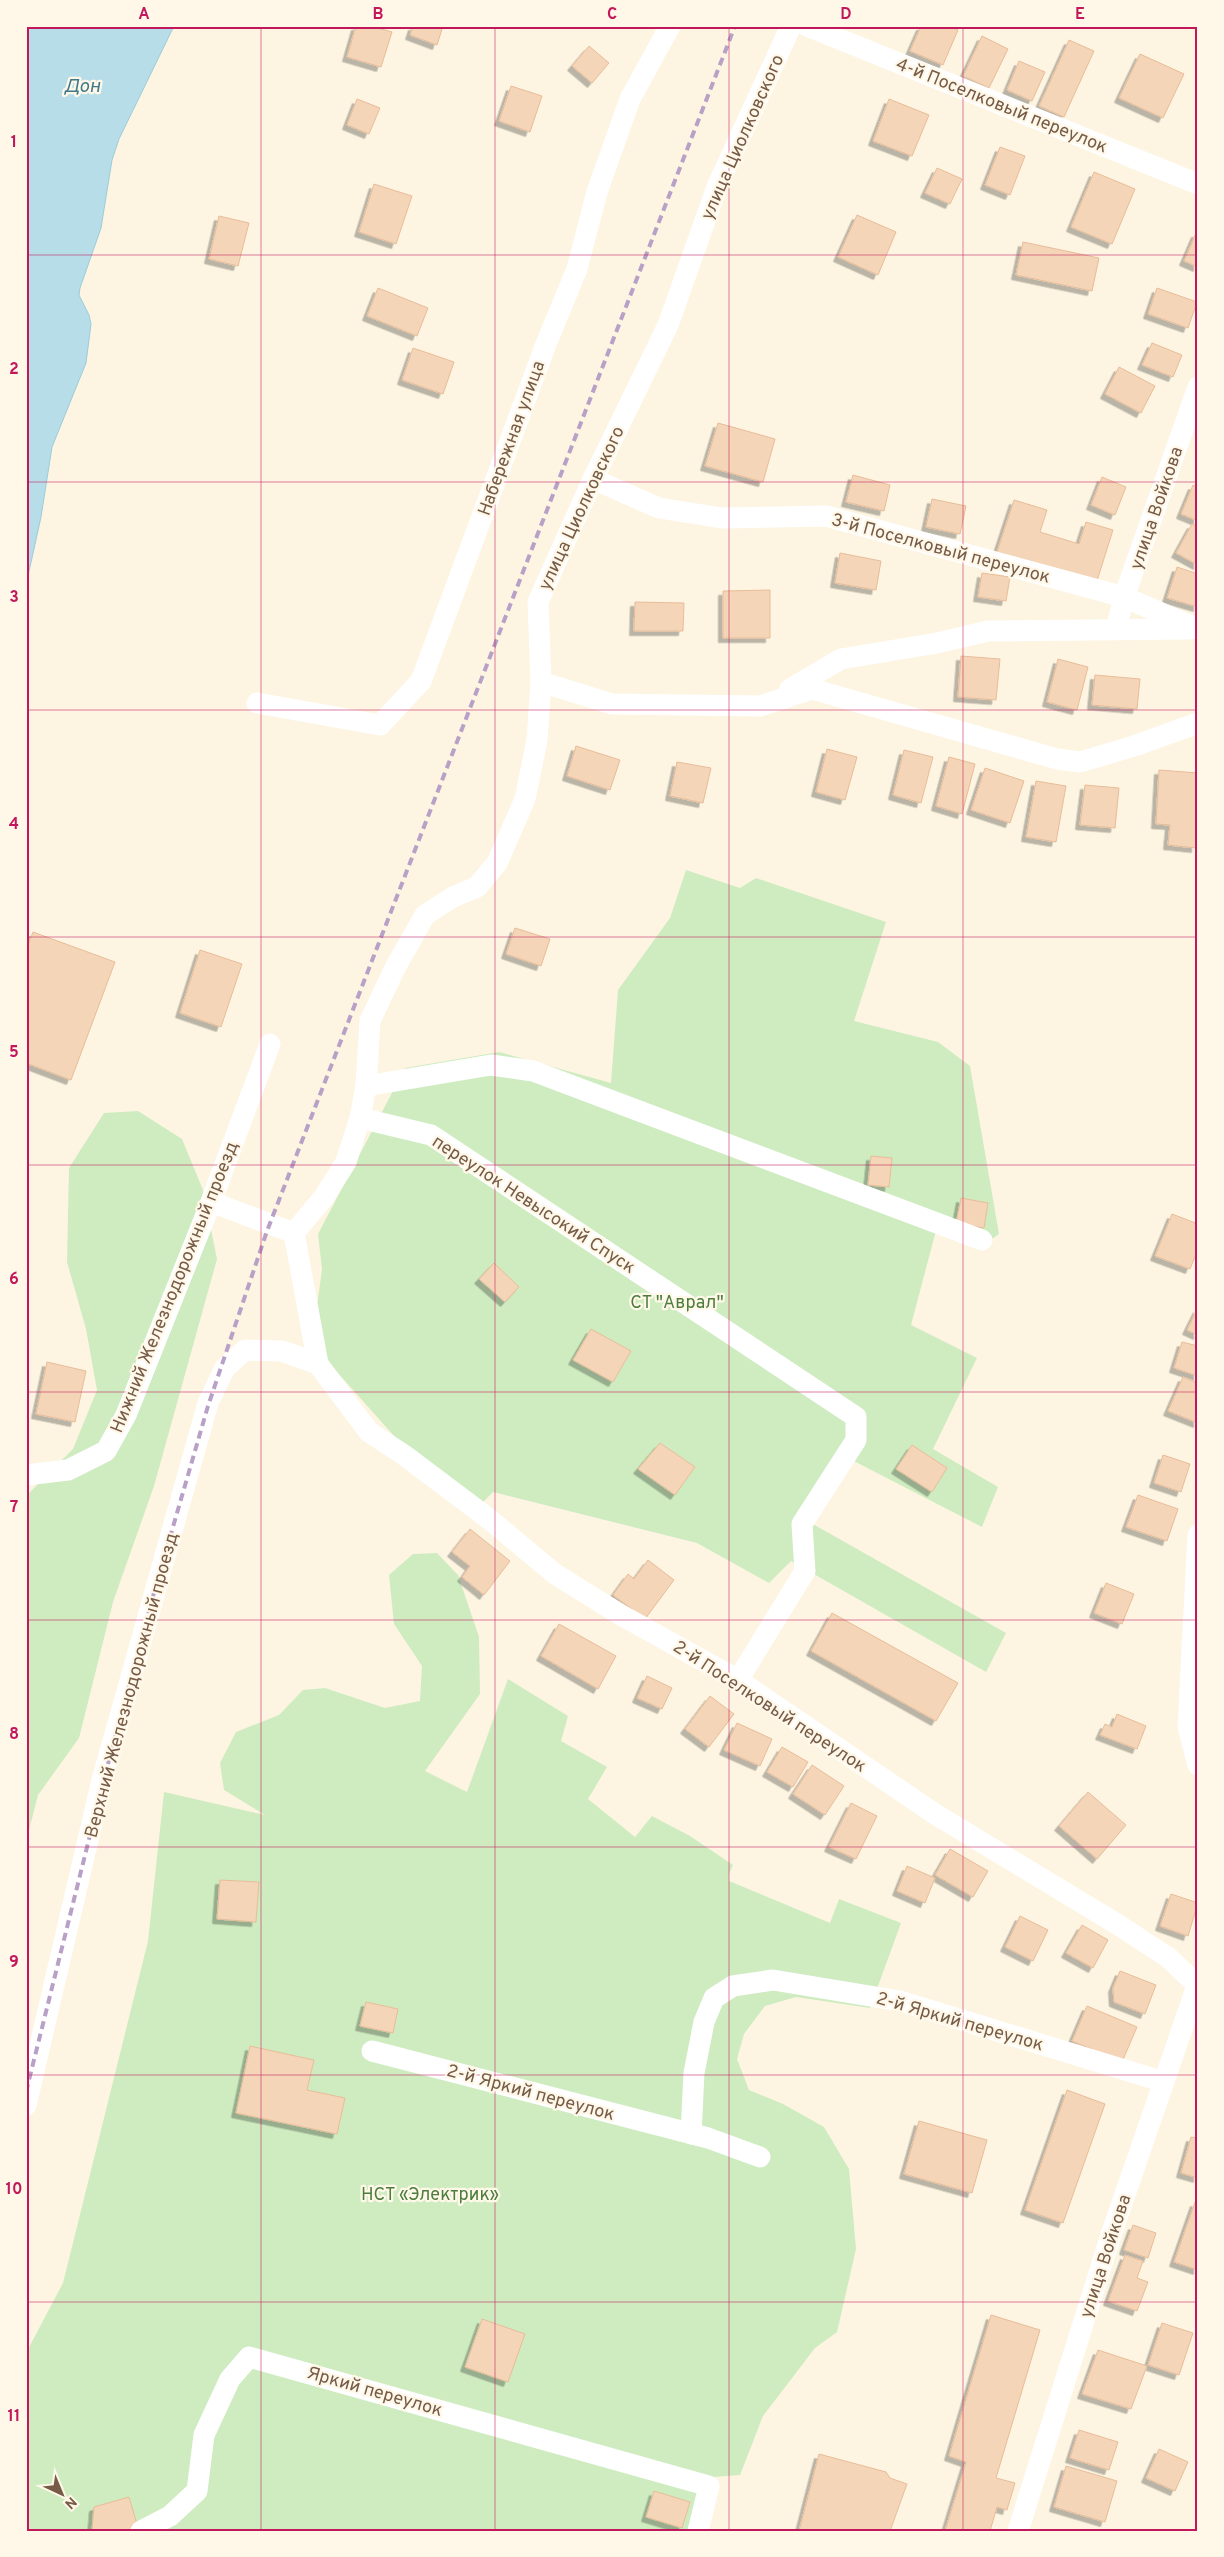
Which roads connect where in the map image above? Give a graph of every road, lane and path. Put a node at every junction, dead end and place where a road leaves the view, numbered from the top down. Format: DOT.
graph roads {
  1 [pos="670,26"];
  2 [pos="791,26"];
  3 [pos="806,26"];
  4 [pos="1198,184"];
  5 [pos="1198,387"];
  6 [pos="593,479"];
  7 [pos="1124,597"];
  8 [pos="1116,629"];
  9 [pos="1197,629"];
  10 [pos="542,682"];
  11 [pos="257,703"];
  12 [pos="760,706"];
  13 [pos="1198,723"];
  14 [pos="270,1044"];
  15 [pos="366,1086"];
  16 [pos="360,1118"];
  17 [pos="211,1202"];
  18 [pos="294,1232"];
  19 [pos="982,1240"];
  20 [pos="318,1364"];
  21 [pos="26,1475"];
  22 [pos="1198,1535"];
  23 [pos="738,1680"];
  24 [pos="1198,1765"];
  25 [pos="1198,1985"];
  26 [pos="372,2051"];
  27 [pos="1164,2082"];
  28 [pos="26,2105"];
  29 [pos="691,2134"];
  30 [pos="760,2158"];
  31 [pos="141,2531"];
  32 [pos="698,2531"];
  33 [pos="1018,2531"];
  1 -- 11 [label="street, Набережная улица"];
  2 -- 6 [label="street, улица Циолковского"];
  3 -- 4 [label="street, 4-й Поселковый переулок"];
  5 -- 7 [label="street, улица Войкова"];
  6 -- 7 [label="street, 3-й Поселковый переулок"];
  6 -- 10 [label="street, улица Циолковского"];
  7 -- 8 [label="street, улица Войкова"];
  7 -- 9 [label="street, 3-й Поселковый переулок"];
  8 -- 9 [label="street, 3-й Поселковый переулок"];
  8 -- 12 [label="street, 3-й Поселковый переулок"];
  10 -- 12 [label="street"];
  10 -- 15 [label="street, улица Циолковского"];
  12 -- 13 [label="street"];
  14 -- 17 [label="street, Нижний Железнодорожный проезд"];
  15 -- 16 [label="street, улица Циолковского"];
  15 -- 19 [label="street"];
  16 -- 18 [label="street, улица Циолковского"];
  16 -- 23 [label="street, переулок Невысокий Спуск"];
  17 -- 18 [label="street"];
  17 -- 21 [label="street, Нижний Железнодорожный проезд"];
  18 -- 20 [label="street"];
  20 -- 23 [label="street, 2-й Поселковый переулок"];
  20 -- 28 [label="street, Верхний Железнодорожный проезд"];
  22 -- 24 [label="street"];
  23 -- 25 [label="street, 2-й Поселковый переулок"];
  25 -- 27 [label="street, улица Войкова"];
  26 -- 29 [label="street, 2-й Яркий переулок"];
  27 -- 29 [label="street, 2-й Яркий переулок"];
  27 -- 33 [label="street, улица Войкова"];
  29 -- 30 [label="street, 2-й Яркий переулок"];
  31 -- 32 [label="street, Яркий переулок"];
}
